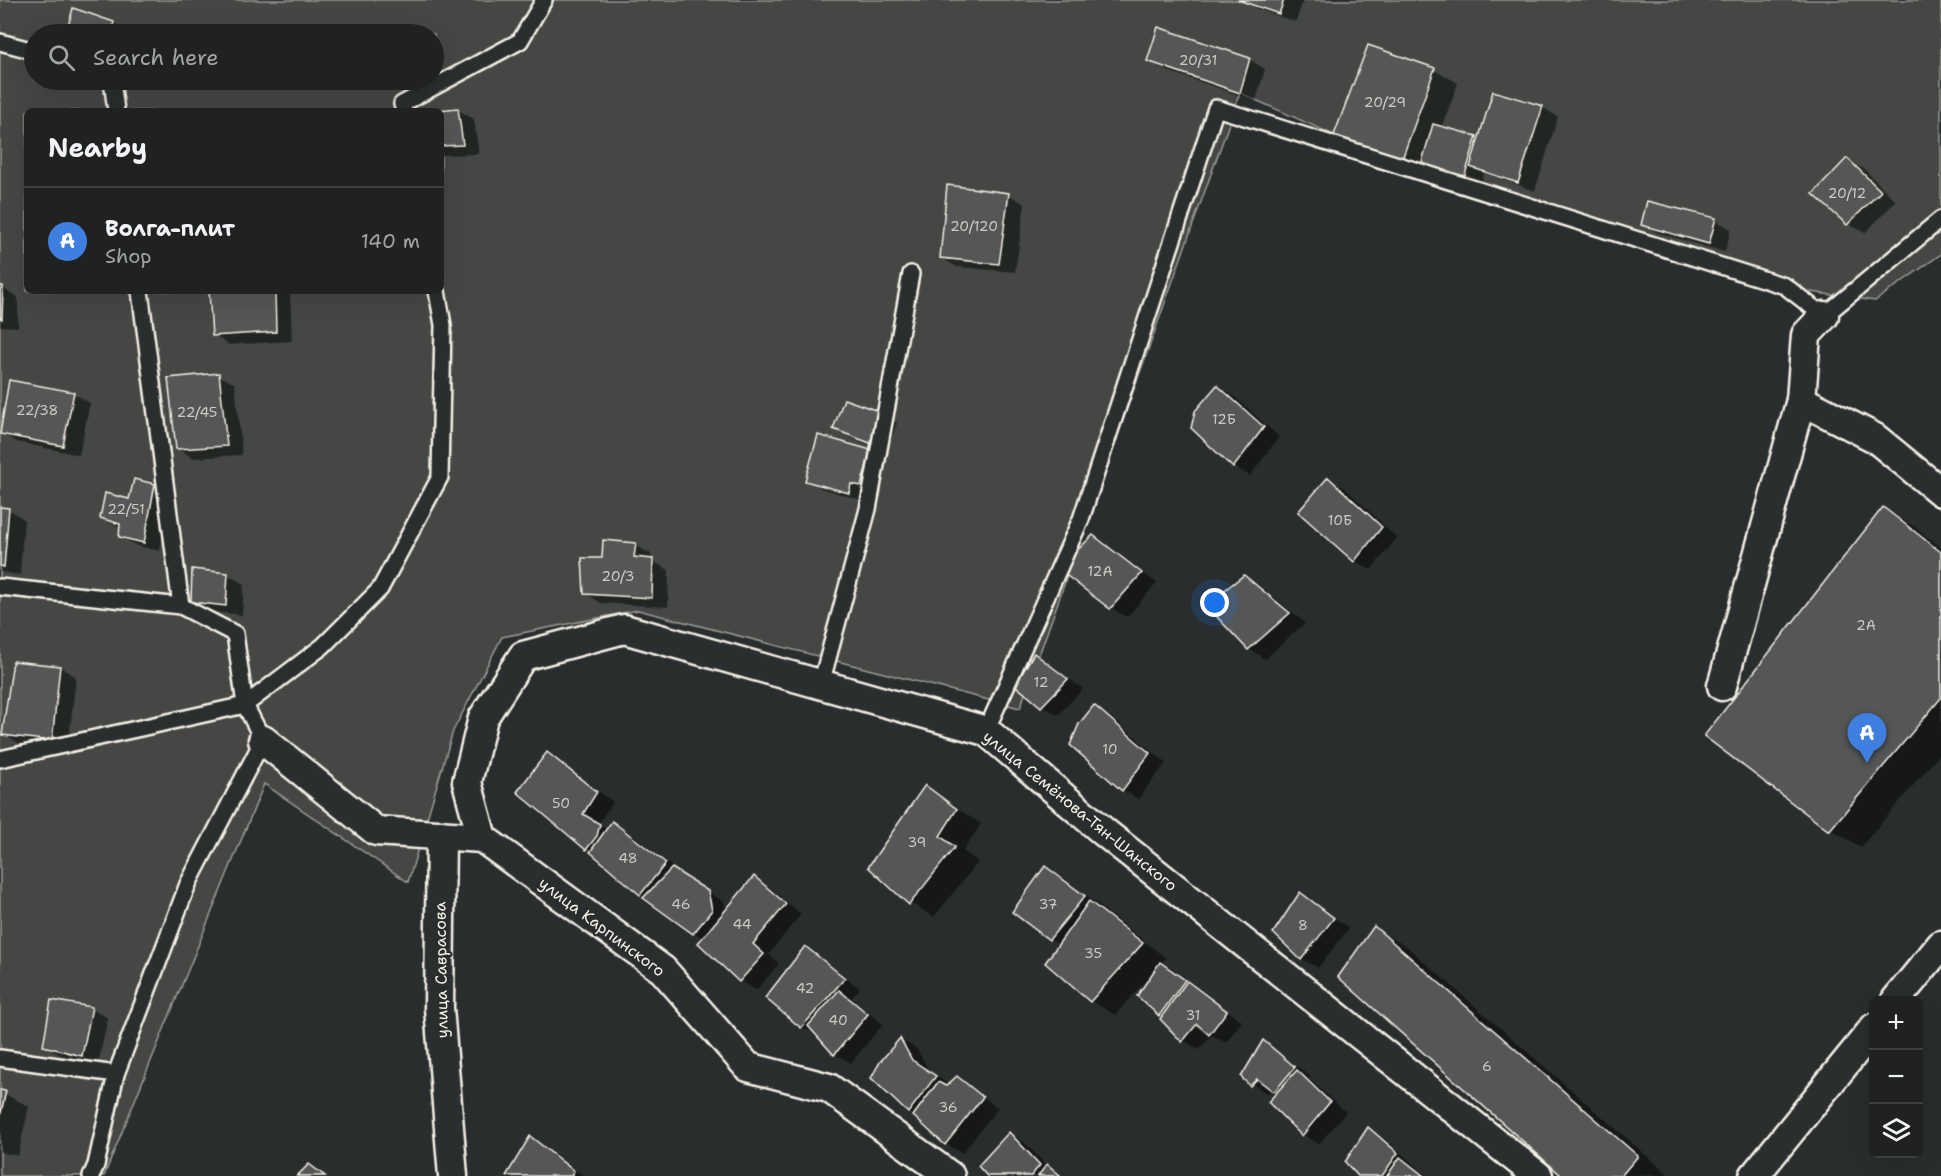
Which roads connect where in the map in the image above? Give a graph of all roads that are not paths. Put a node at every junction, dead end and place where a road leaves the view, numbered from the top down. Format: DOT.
graph roads {
  1 [pos="544,0"];
  2 [pos="0,42"];
  3 [pos="24,48"];
  4 [pos="444,82"];
  5 [pos="113,90"];
  6 [pos="428,90"];
  7 [pos="116,108"];
  8 [pos="403,108"];
  9 [pos="1941,219"];
  10 [pos="911,274"];
  11 [pos="140,294"];
  12 [pos="438,294"];
  13 [pos="1824,316"];
  14 [pos="1801,400"];
  15 [pos="1941,492"];
  16 [pos="0,586"];
  17 [pos="181,606"];
  18 [pos="821,684"];
  19 [pos="1722,686"];
  20 [pos="245,705"];
  21 [pos="986,731"];
  22 [pos="263,740"];
  23 [pos="0,759"];
  24 [pos="441,835"];
  25 [pos="482,838"];
  26 [pos="1941,945"];
  27 [pos="1899,996"];
  28 [pos="1869,1034"];
  29 [pos="0,1058"];
  30 [pos="116,1074"];
  31 [pos="91,1176"];
  32 [pos="453,1176"];
  33 [pos="950,1176"];
  34 [pos="1538,1176"];
  35 [pos="1754,1176"];
  1 -- 4 [label="lane"];
  2 -- 3 [label="lane"];
  5 -- 7 [label="lane"];
  6 -- 8 [label="lane"];
  9 -- 13 [label="lane"];
  10 -- 18 [label="lane"];
  11 -- 17 [label="lane"];
  12 -- 20 [label="lane"];
  13 -- 14 [label="street"];
  13 -- 21 [label="lane"];
  14 -- 15 [label="street"];
  14 -- 19 [label="street"];
  16 -- 17 [label="lane"];
  17 -- 20 [label="lane"];
  18 -- 21 [label="street, улица Семёнова-Тян-Шанского"];
  18 -- 25 [label="street, улица Семёнова-Тян-Шанского"];
  20 -- 22 [label="lane"];
  20 -- 23 [label="lane"];
  21 -- 34 [label="street, улица Семёнова-Тян-Шанского"];
  22 -- 24 [label="street"];
  22 -- 30 [label="lane"];
  24 -- 25 [label="street"];
  24 -- 32 [label="street, улица Саврасова"];
  25 -- 33 [label="street, улица Карпинского"];
  26 -- 27 [label="street"];
  28 -- 35 [label="street"];
  29 -- 30 [label="lane"];
  30 -- 31 [label="lane"];
}
